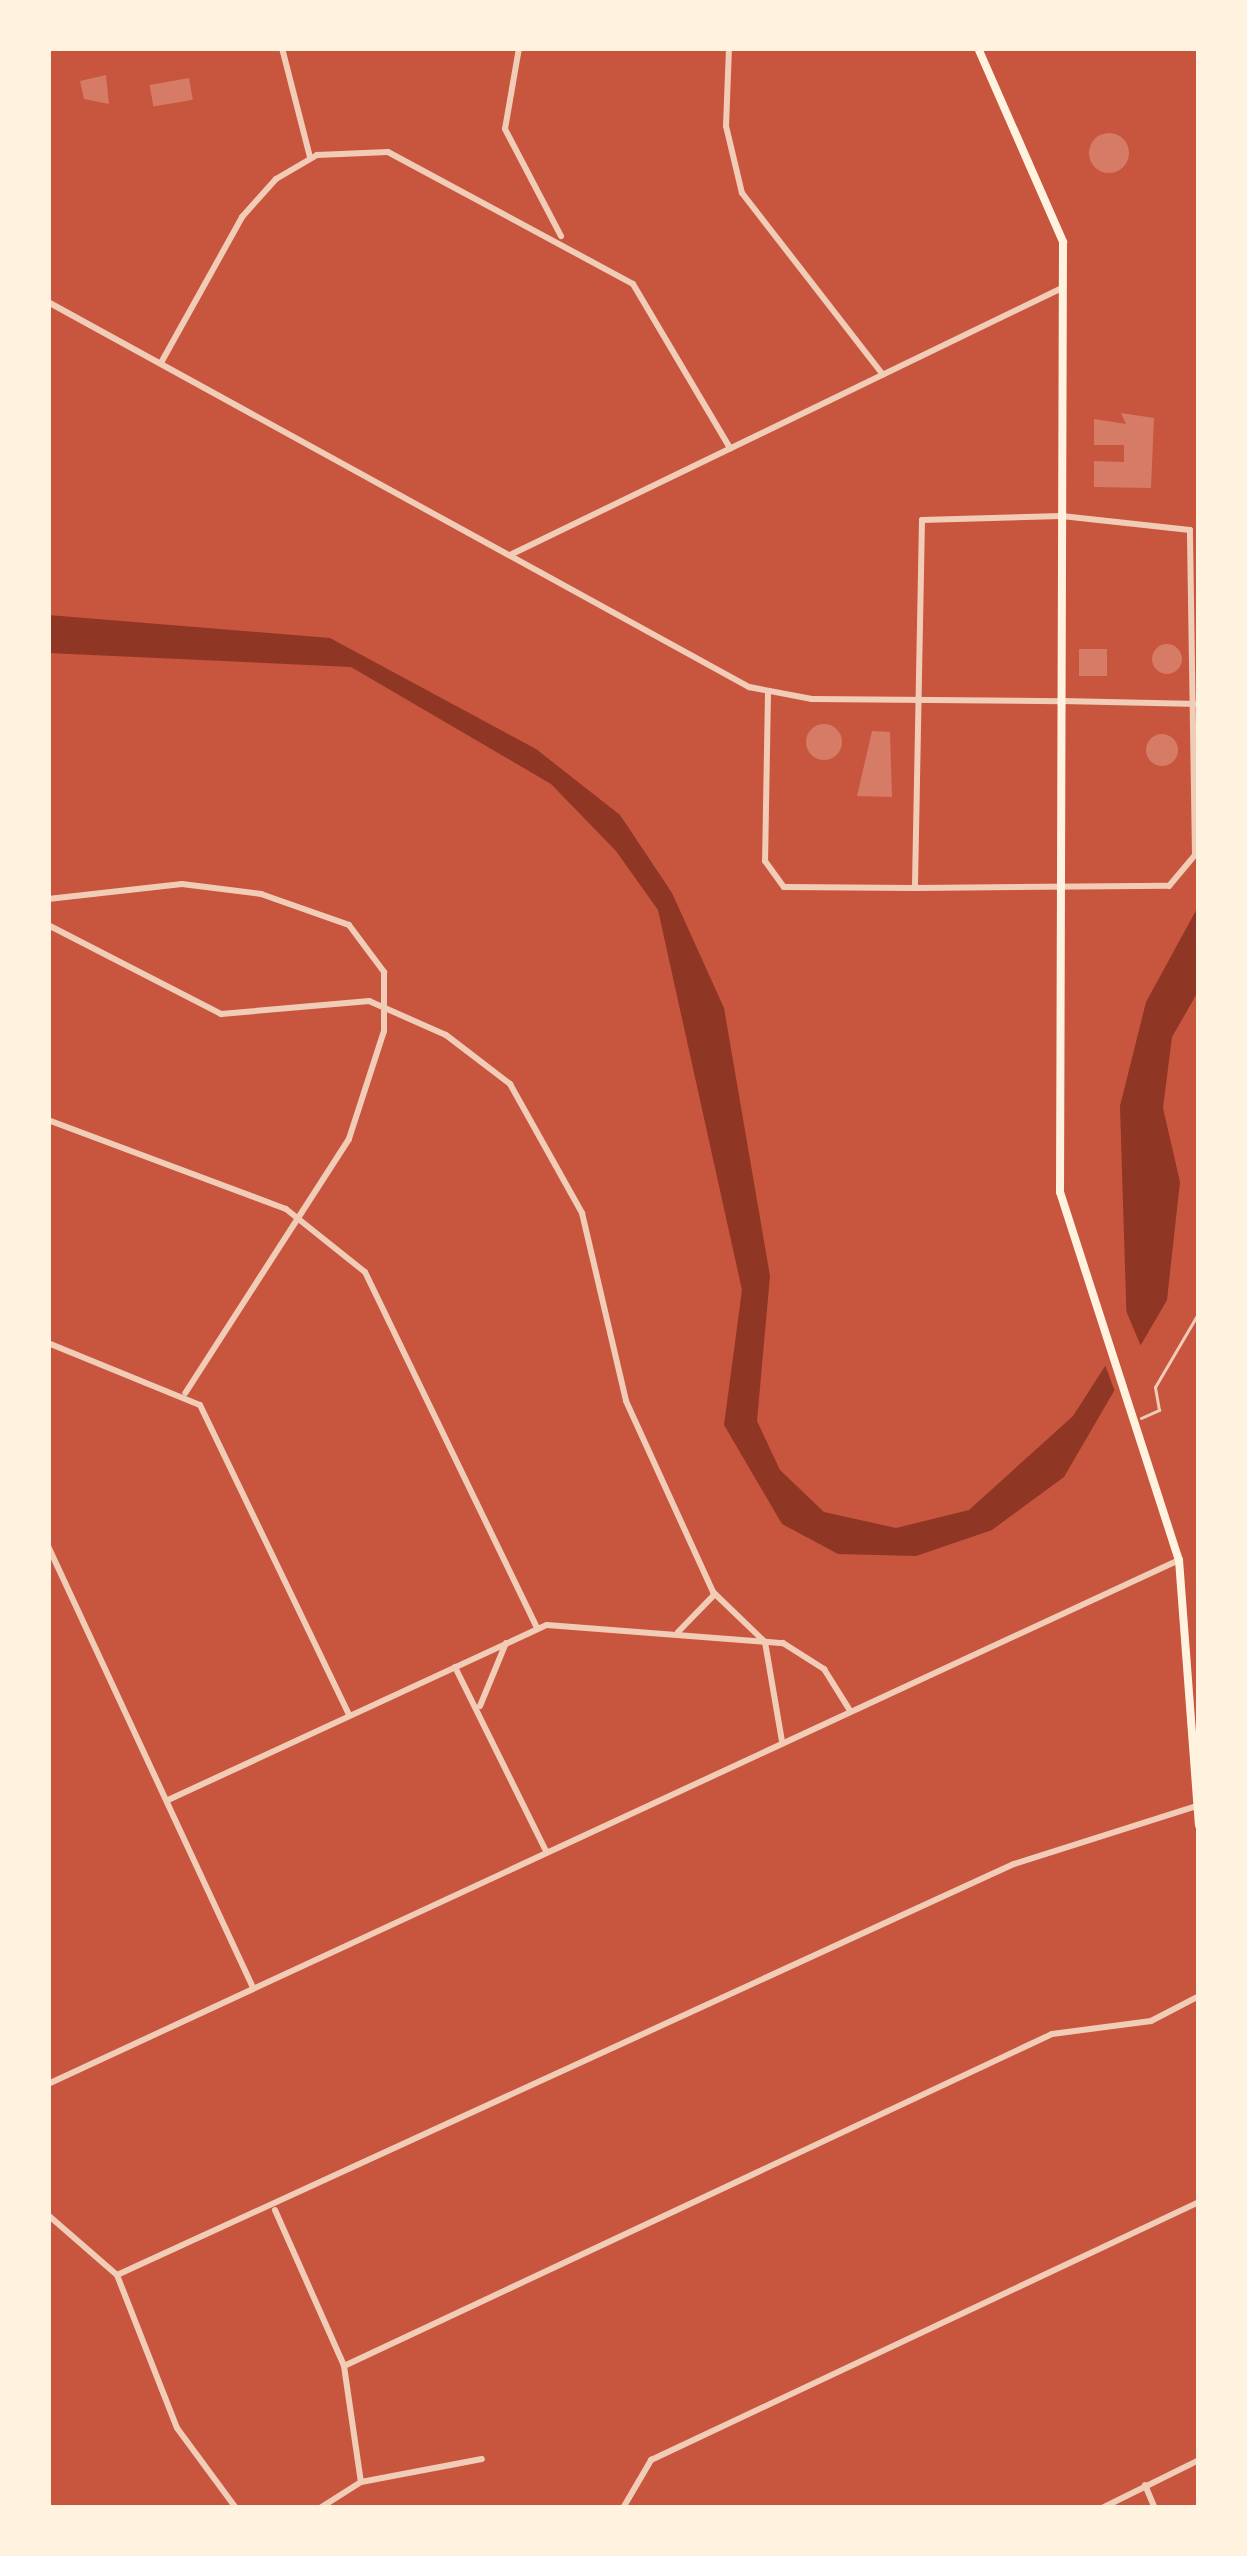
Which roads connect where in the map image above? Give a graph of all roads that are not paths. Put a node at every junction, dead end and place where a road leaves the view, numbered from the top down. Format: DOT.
graph roads {
  1 [pos="282,48"];
  2 [pos="519,48"];
  3 [pos="729,48"];
  4 [pos="978,48"];
  5 [pos="310,157"];
  6 [pos="534,194"];
  7 [pos="523,217"];
  8 [pos="563,239"];
  9 [pos="1066,286"];
  10 [pos="48,302"];
  11 [pos="162,361"];
  12 [pos="883,374"];
  13 [pos="730,448"];
  14 [pos="1062,516"];
  15 [pos="510,555"];
  16 [pos="768,693"];
  17 [pos="914,701"];
  18 [pos="1063,701"];
  19 [pos="1199,704"];
  20 [pos="915,888"];
  21 [pos="1061,888"];
  22 [pos="48,899"];
  23 [pos="48,926"];
  24 [pos="388,1009"];
  25 [pos="48,1120"];
  26 [pos="302,1218"];
  27 [pos="1199,1312"];
  28 [pos="48,1343"];
  29 [pos="185,1393"];
  30 [pos="1142,1418"];
  31 [pos="48,1546"];
  32 [pos="1179,1560"];
  33 [pos="713,1592"];
  34 [pos="537,1628"];
  35 [pos="676,1633"];
  36 [pos="506,1642"];
  37 [pos="765,1642"];
  38 [pos="454,1667"];
  39 [pos="480,1706"];
  40 [pos="849,1709"];
  41 [pos="350,1715"];
  42 [pos="782,1741"];
  43 [pos="168,1800"];
  44 [pos="1197,1806"];
  45 [pos="1199,1825"];
  46 [pos="546,1851"];
  47 [pos="253,1988"];
  48 [pos="1199,1996"];
  49 [pos="48,2084"];
  50 [pos="1199,2202"];
  51 [pos="275,2210"];
  52 [pos="48,2215"];
  53 [pos="117,2276"];
  54 [pos="344,2366"];
  55 [pos="482,2459"];
  56 [pos="1199,2460"];
  57 [pos="361,2482"];
  58 [pos="1145,2485"];
  59 [pos="236,2508"];
  60 [pos="320,2508"];
  61 [pos="623,2508"];
  62 [pos="1102,2508"];
  63 [pos="1155,2508"];
  1 -- 5 [label="street"];
  2 -- 6 [label="street"];
  3 -- 12 [label="street"];
  4 -- 9 [label="main road"];
  5 -- 7 [label="street"];
  5 -- 11 [label="street"];
  6 -- 7 [label="street"];
  6 -- 8 [label="street"];
  7 -- 8 [label="street"];
  8 -- 13 [label="street"];
  9 -- 12 [label="street"];
  9 -- 14 [label="main road"];
  10 -- 11 [label="street"];
  11 -- 15 [label="street"];
  12 -- 13 [label="street"];
  13 -- 15 [label="street"];
  14 -- 17 [label="street"];
  14 -- 18 [label="main road"];
  14 -- 19 [label="street"];
  15 -- 16 [label="street"];
  16 -- 17 [label="street"];
  16 -- 20 [label="street"];
  17 -- 18 [label="street"];
  17 -- 20 [label="street"];
  18 -- 19 [label="street"];
  18 -- 21 [label="main road"];
  19 -- 21 [label="street"];
  20 -- 21 [label="street"];
  21 -- 30 [label="main road"];
  22 -- 24 [label="street"];
  23 -- 24 [label="street"];
  24 -- 26 [label="street"];
  24 -- 33 [label="street"];
  25 -- 26 [label="street"];
  26 -- 29 [label="street"];
  26 -- 34 [label="street"];
  27 -- 30 [label="lane"];
  28 -- 29 [label="street"];
  29 -- 41 [label="street"];
  30 -- 32 [label="main road"];
  31 -- 43 [label="street"];
  32 -- 40 [label="street"];
  32 -- 44 [label="main road"];
  33 -- 35 [label="street"];
  33 -- 37 [label="street"];
  34 -- 35 [label="street"];
  34 -- 36 [label="street"];
  35 -- 37 [label="street"];
  36 -- 38 [label="street"];
  36 -- 39 [label="street"];
  37 -- 40 [label="street"];
  37 -- 42 [label="street"];
  38 -- 39 [label="street"];
  38 -- 41 [label="street"];
  39 -- 46 [label="street"];
  40 -- 42 [label="street"];
  41 -- 43 [label="street"];
  42 -- 46 [label="street"];
  43 -- 47 [label="street"];
  44 -- 45 [label="main road"];
  44 -- 51 [label="street"];
  46 -- 47 [label="street"];
  47 -- 49 [label="street"];
  48 -- 54 [label="street"];
  50 -- 61 [label="street"];
  51 -- 53 [label="street"];
  51 -- 54 [label="street"];
  52 -- 53 [label="street"];
  53 -- 59 [label="street"];
  54 -- 57 [label="street"];
  55 -- 57 [label="street"];
  56 -- 58 [label="street"];
  57 -- 60 [label="street"];
  58 -- 62 [label="street"];
  58 -- 63 [label="street"];
}
